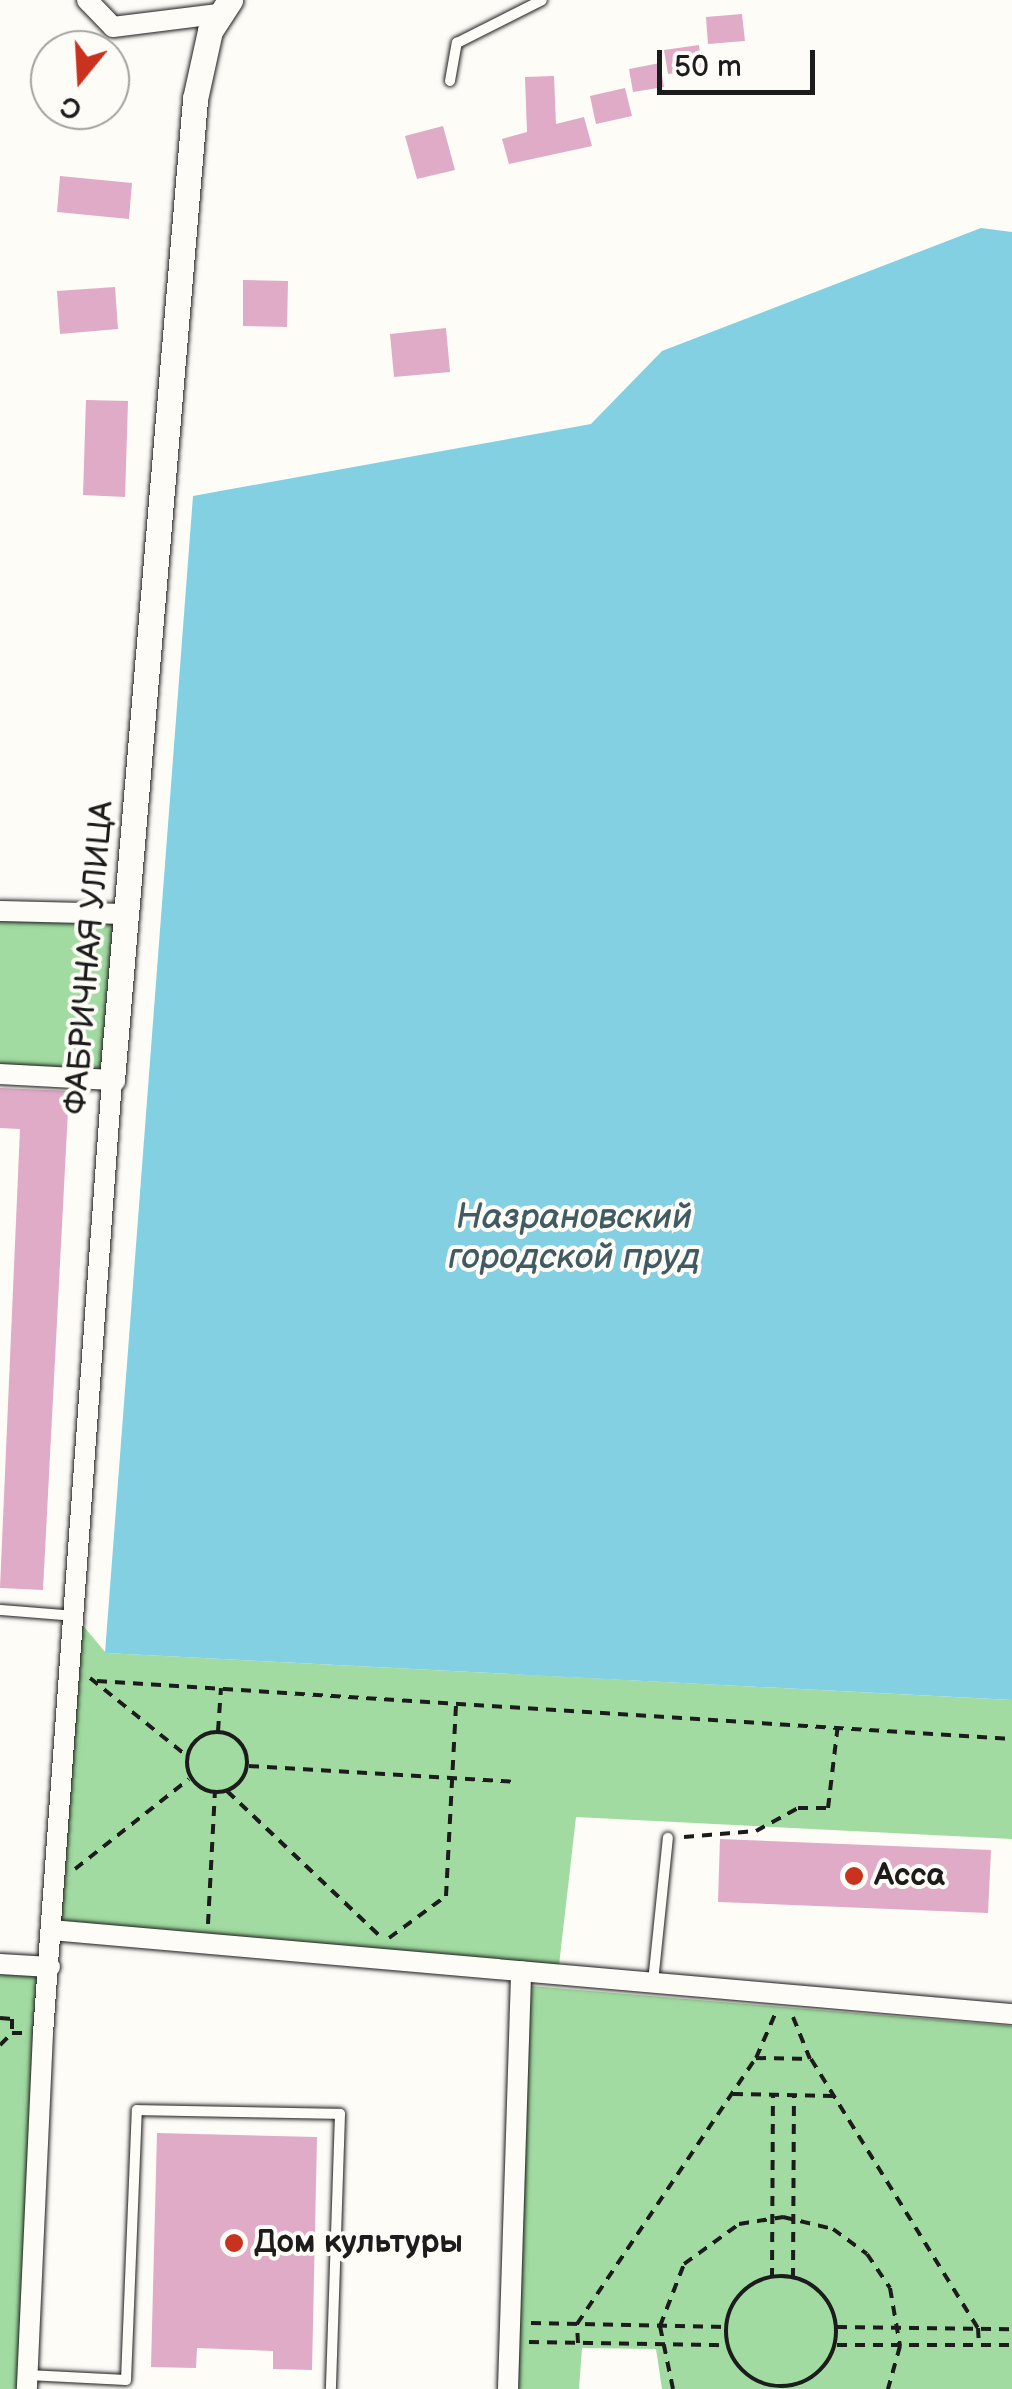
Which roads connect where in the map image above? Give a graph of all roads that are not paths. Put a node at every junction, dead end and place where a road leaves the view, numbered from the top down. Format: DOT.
graph roads {
  1 [pos="87,0"];
  2 [pos="542,0"];
  3 [pos="517,4"];
  4 [pos="224,7"];
  5 [pos="450,80"];
  6 [pos="0,910"];
  7 [pos="126,914"];
  8 [pos="0,1074"];
  9 [pos="112,1080"];
  10 [pos="0,1610"];
  11 [pos="76,1616"];
  12 [pos="668,1838"];
  13 [pos="51,1930"];
  14 [pos="0,1964"];
  15 [pos="50,1968"];
  16 [pos="521,1971"];
  17 [pos="653,1982"];
  18 [pos="1012,2014"];
  19 [pos="27,2382"];
  20 [pos="126,2385"];
  21 [pos="331,2389"];
  22 [pos="508,2389"];
  1 -- 4 [label="street"];
  2 -- 3 [label="lane"];
  3 -- 5 [label="lane"];
  4 -- 7 [label="street, ФАБРИЧНАЯ УЛИЦА"];
  6 -- 7 [label="street"];
  7 -- 9 [label="street, ФАБРИЧНАЯ УЛИЦА"];
  8 -- 9 [label="street"];
  9 -- 11 [label="street, ФАБРИЧНАЯ УЛИЦА"];
  10 -- 11 [label="lane"];
  11 -- 13 [label="street, ФАБРИЧНАЯ УЛИЦА"];
  12 -- 17 [label="lane"];
  13 -- 15 [label="street, ФАБРИЧНАЯ УЛИЦА"];
  13 -- 16 [label="street"];
  14 -- 15 [label="street"];
  15 -- 19 [label="street, ФАБРИЧНАЯ УЛИЦА"];
  16 -- 17 [label="street"];
  16 -- 22 [label="street"];
  17 -- 18 [label="street"];
  19 -- 20 [label="lane"];
  20 -- 21 [label="lane"];
}
